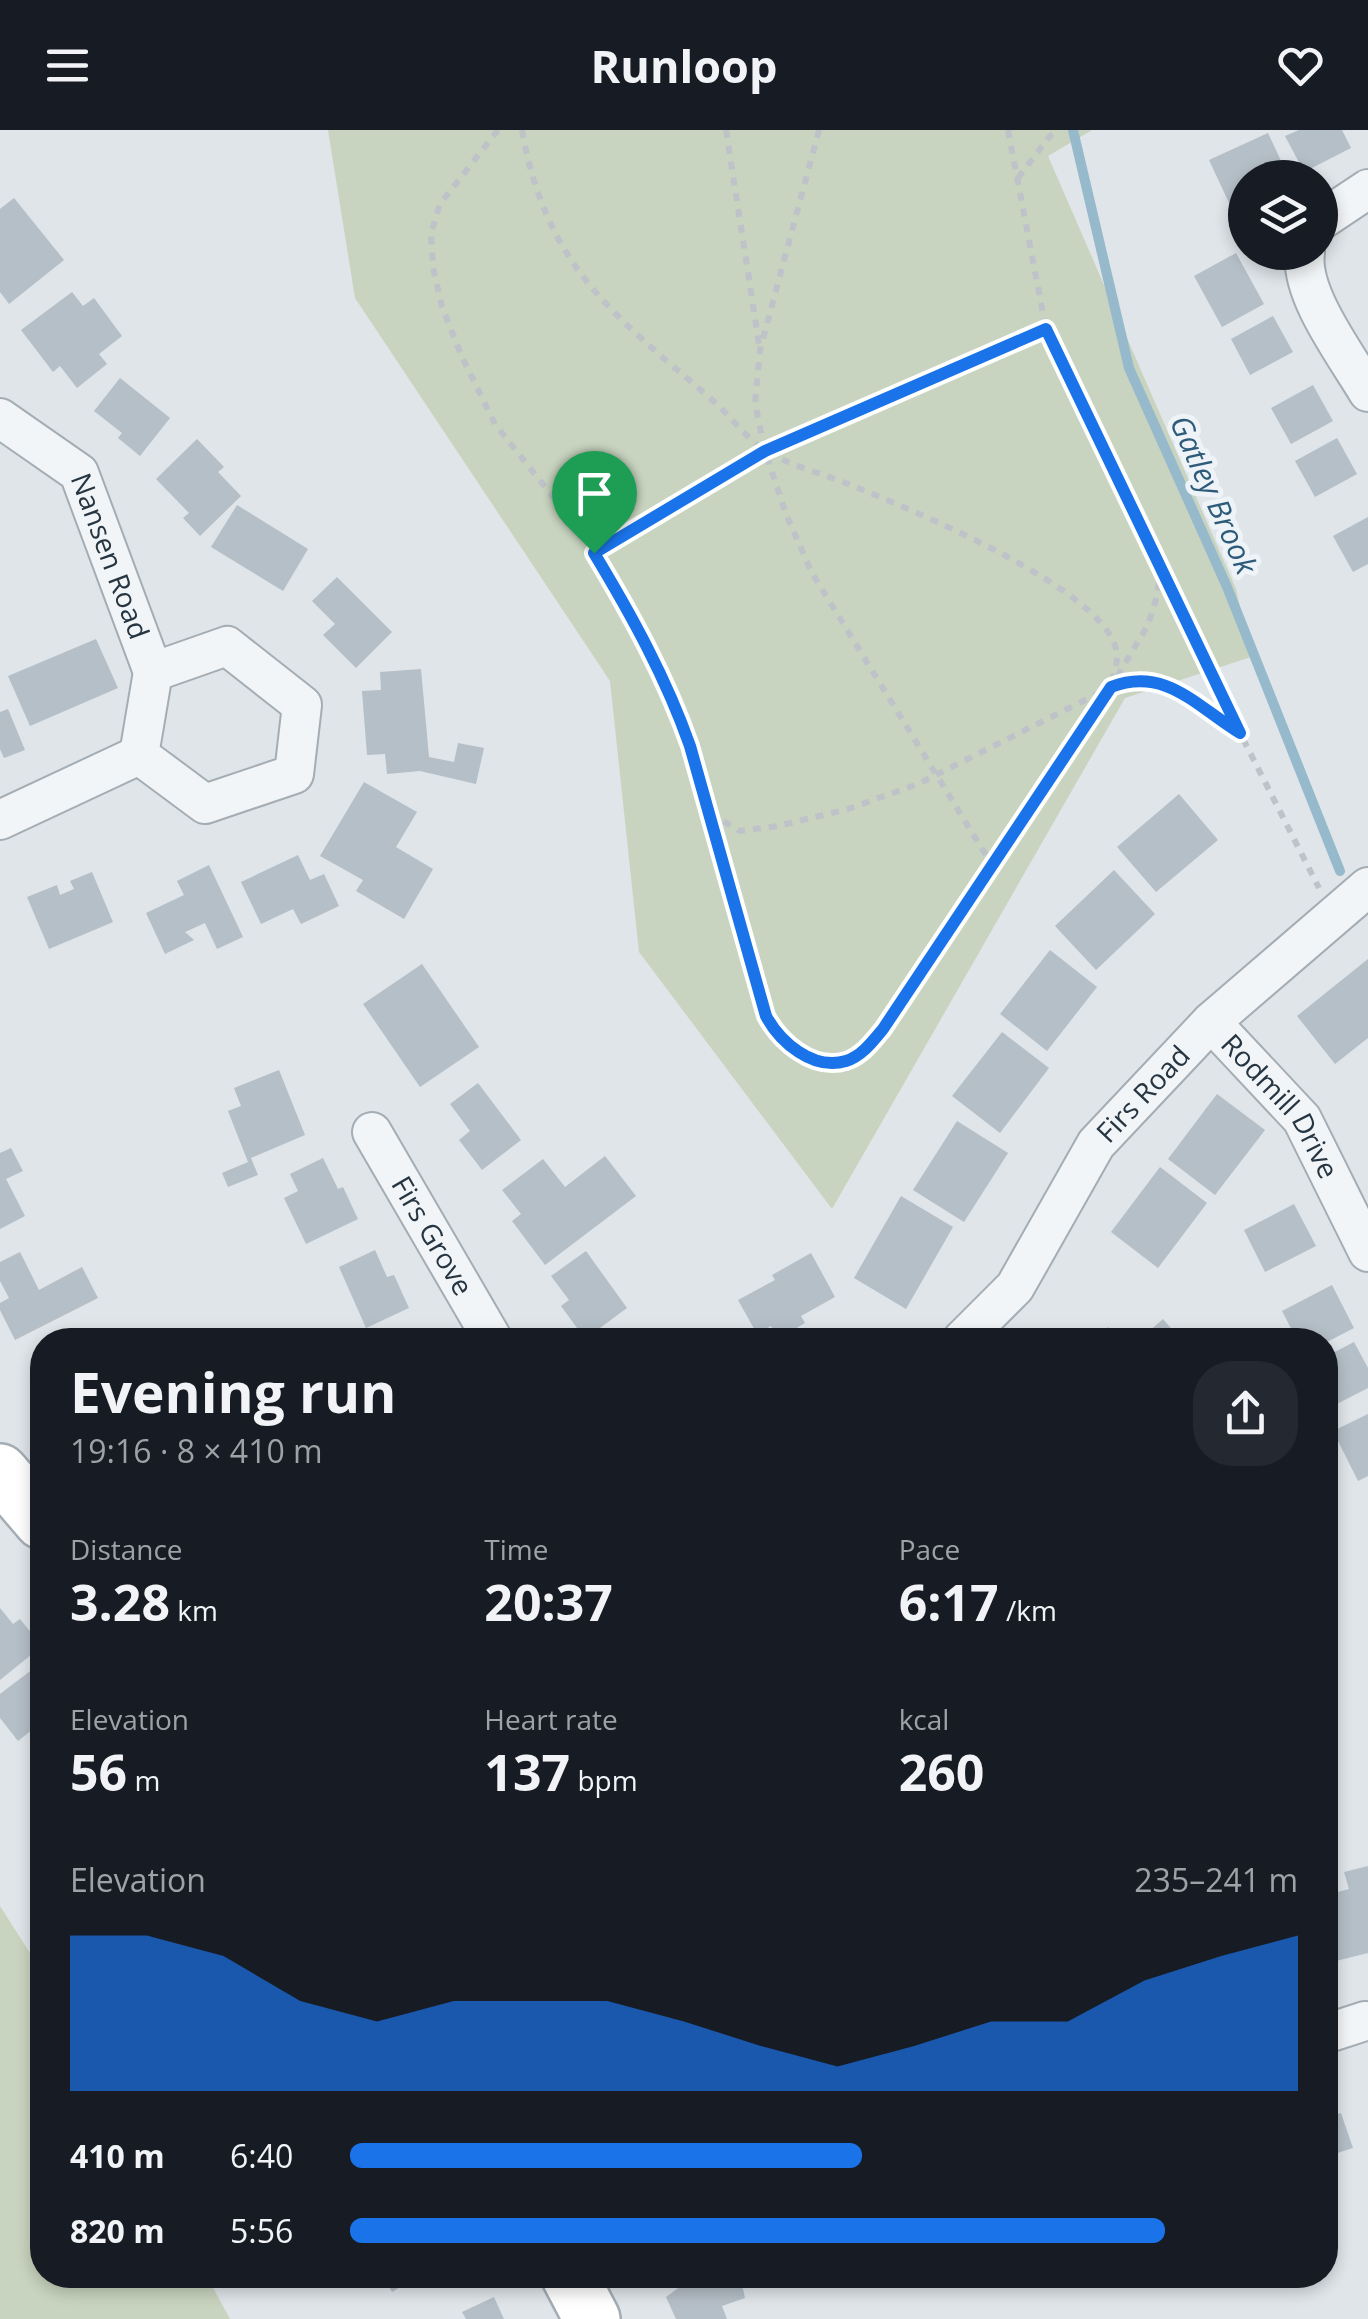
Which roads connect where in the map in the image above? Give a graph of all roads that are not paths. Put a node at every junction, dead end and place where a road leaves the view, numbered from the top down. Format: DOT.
graph roads {
  1 [pos="1368,189"];
  2 [pos="1338,209"];
  3 [pos="1306,270"];
  4 [pos="1368,392"];
  5 [pos="0,418"];
  6 [pos="153,672"];
  7 [pos="139,756"];
  8 [pos="0,820"];
  9 [pos="1368,887"];
  10 [pos="1211,1022"];
  11 [pos="372,1132"];
  12 [pos="1368,1252"];
  13 [pos="485,1328"];
  14 [pos="974,1328"];
  15 [pos="0,1472"];
  16 [pos="30,1507"];
  17 [pos="1365,2021"];
  18 [pos="1338,2030"];
  19 [pos="576,2288"];
  20 [pos="592,2319"];
  1 -- 2 [label="street"];
  3 -- 4 [label="street"];
  5 -- 6 [label="street, Nansen Road"];
  6 -- 7 [label="street"];
  6 -- 7 [label="street"];
  7 -- 8 [label="street"];
  9 -- 10 [label="street, Firs Road"];
  10 -- 12 [label="street, Rodmill Drive"];
  10 -- 14 [label="street, Firs Road"];
  11 -- 13 [label="street, Firs Grove"];
  15 -- 16 [label="main road"];
  17 -- 18 [label="street"];
  19 -- 20 [label="main road"];
}
